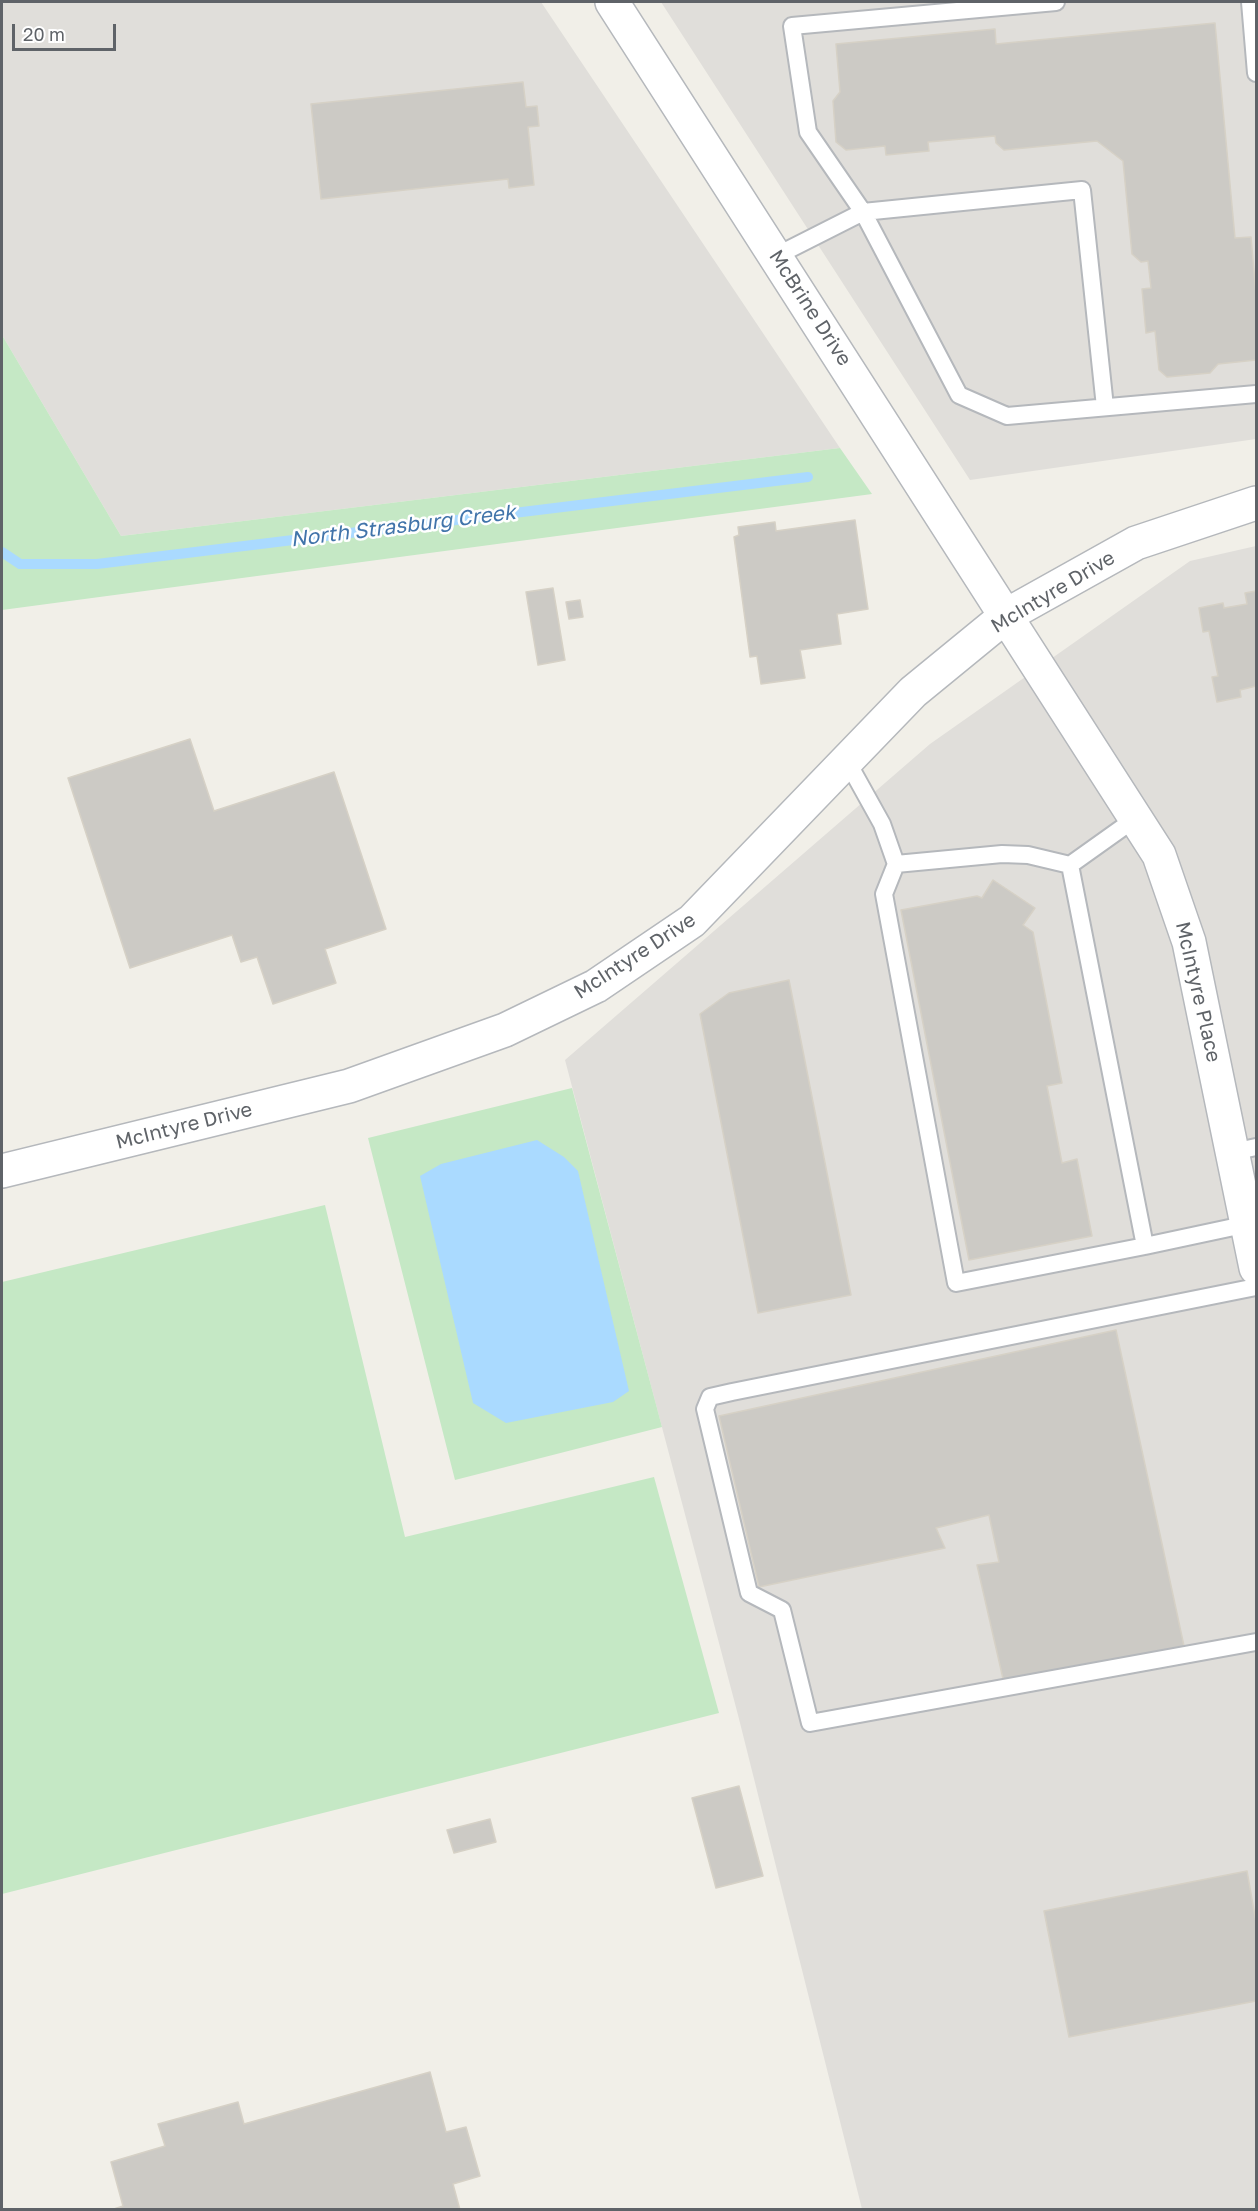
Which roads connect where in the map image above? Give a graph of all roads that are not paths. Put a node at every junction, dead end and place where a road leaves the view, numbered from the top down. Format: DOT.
graph roads {
  1 [pos="612,2"];
  2 [pos="1056,2"];
  3 [pos="1250,2"];
  4 [pos="1257,73"];
  5 [pos="863,212"];
  6 [pos="776,256"];
  7 [pos="1257,394"];
  8 [pos="1105,407"];
  9 [pos="1257,503"];
  10 [pos="1007,615"];
  11 [pos="847,761"];
  12 [pos="1136,818"];
  13 [pos="896,864"];
  14 [pos="1070,865"];
  15 [pos="1245,1149"];
  16 [pos="2,1171"];
  17 [pos="1248,1224"];
  18 [pos="1145,1245"];
  19 [pos="1257,1268"];
  20 [pos="1257,1287"];
  21 [pos="1257,1642"];
  1 -- 6 [label="street, McBrine Drive"];
  2 -- 5 [label="lane"];
  3 -- 4 [label="lane"];
  5 -- 6 [label="lane"];
  5 -- 8 [label="lane"];
  5 -- 8 [label="lane"];
  6 -- 10 [label="street, McBrine Drive"];
  7 -- 8 [label="lane"];
  9 -- 10 [label="street, McIntyre Drive"];
  10 -- 11 [label="street, McIntyre Drive"];
  10 -- 12 [label="street, McIntyre Place"];
  11 -- 13 [label="lane"];
  11 -- 16 [label="street, McIntyre Drive"];
  12 -- 14 [label="lane"];
  12 -- 15 [label="street, McIntyre Place"];
  13 -- 14 [label="lane"];
  13 -- 18 [label="lane"];
  14 -- 18 [label="lane"];
  15 -- 17 [label="street, McIntyre Place"];
  17 -- 18 [label="lane"];
  17 -- 19 [label="street, McIntyre Place"];
  20 -- 21 [label="lane"];
}
